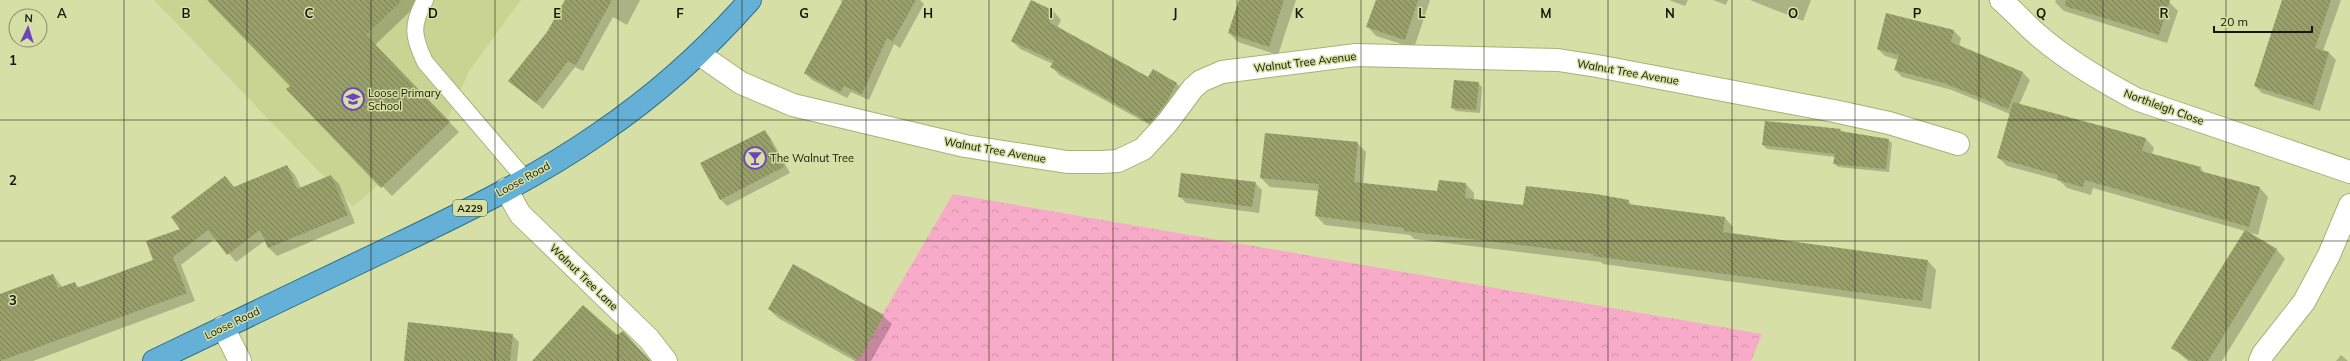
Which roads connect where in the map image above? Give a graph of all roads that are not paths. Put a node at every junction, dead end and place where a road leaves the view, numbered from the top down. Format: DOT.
graph roads {
  1 [pos="425,0"];
  2 [pos="750,0"];
  3 [pos="2001,0"];
  4 [pos="699,54"];
  5 [pos="1958,144"];
  6 [pos="2350,172"];
  7 [pos="525,179"];
  8 [pos="506,189"];
  9 [pos="2350,205"];
  10 [pos="223,327"];
  11 [pos="154,361"];
  12 [pos="240,361"];
  13 [pos="666,361"];
  14 [pos="2260,361"];
  1 -- 7 [label="lane"];
  2 -- 4 [label="highway, Loose Road / A229"];
  3 -- 6 [label="street, Northleigh Close"];
  4 -- 5 [label="street, Walnut Tree Avenue"];
  4 -- 7 [label="highway, Loose Road / A229"];
  7 -- 8 [label="highway, Loose Road / A229"];
  8 -- 10 [label="highway, Loose Road / A229"];
  8 -- 13 [label="street, Walnut Tree Lane"];
  9 -- 14 [label="street"];
  10 -- 11 [label="highway, Loose Road / A229"];
  10 -- 12 [label="street"];
}
